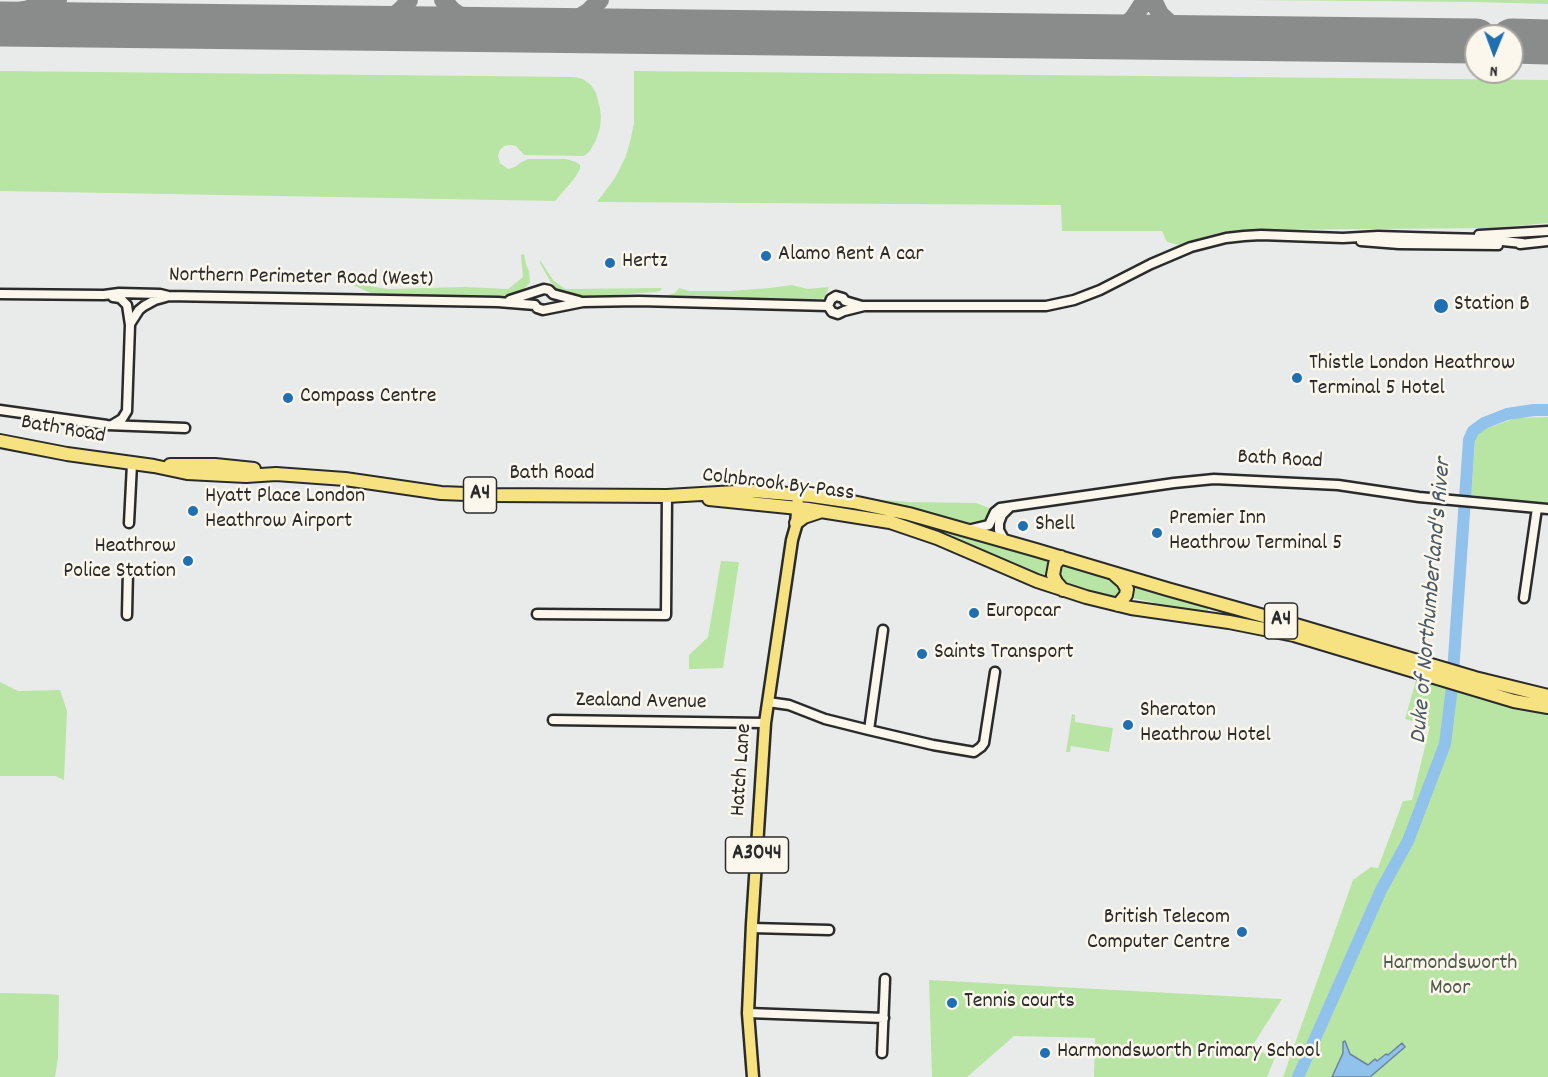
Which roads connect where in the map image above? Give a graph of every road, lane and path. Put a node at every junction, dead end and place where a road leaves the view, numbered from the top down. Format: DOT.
graph roads {
  1 [pos="1548,232"];
  2 [pos="1343,238"];
  3 [pos="1443,238"];
  4 [pos="1506,241"];
  5 [pos="1548,241"];
  6 [pos="1522,243"];
  7 [pos="1490,246"];
  8 [pos="537,292"];
  9 [pos="0,294"];
  10 [pos="553,294"];
  11 [pos="104,295"];
  12 [pos="168,296"];
  13 [pos="845,301"];
  14 [pos="498,302"];
  15 [pos="583,302"];
  16 [pos="535,305"];
  17 [pos="828,306"];
  18 [pos="864,306"];
  19 [pos="551,308"];
  20 [pos="844,311"];
  21 [pos="130,325"];
  22 [pos="128,407"];
  23 [pos="0,410"];
  24 [pos="112,425"];
  25 [pos="141,427"];
  26 [pos="185,428"];
  27 [pos="0,441"];
  28 [pos="132,464"];
  29 [pos="667,496"];
  30 [pos="685,496"];
  31 [pos="794,501"];
  32 [pos="1010,507"];
  33 [pos="1537,508"];
  34 [pos="1548,509"];
  35 [pos="823,511"];
  36 [pos="129,523"];
  37 [pos="796,523"];
  38 [pos="965,531"];
  39 [pos="792,540"];
  40 [pos="1005,541"];
  41 [pos="1061,557"];
  42 [pos="128,570"];
  43 [pos="1112,572"];
  44 [pos="1064,590"];
  45 [pos="1524,598"];
  46 [pos="1119,605"];
  47 [pos="127,615"];
  48 [pos="537,615"];
  49 [pos="883,630"];
  50 [pos="995,672"];
  51 [pos="1454,677"];
  52 [pos="1548,696"];
  53 [pos="768,702"];
  54 [pos="1548,707"];
  55 [pos="553,720"];
  56 [pos="765,723"];
  57 [pos="869,730"];
  58 [pos="752,928"];
  59 [pos="829,930"];
  60 [pos="885,979"];
  61 [pos="748,1013"];
  62 [pos="884,1018"];
  63 [pos="882,1053"];
  64 [pos="753,1077"];
  1 -- 3 [label="street"];
  1 -- 4 [label="street"];
  2 -- 3 [label="street"];
  2 -- 7 [label="street"];
  2 -- 18 [label="street"];
  3 -- 4 [label="street"];
  4 -- 6 [label="street"];
  4 -- 7 [label="street"];
  5 -- 6 [label="street"];
  6 -- 7 [label="street"];
  8 -- 10 [label="street"];
  8 -- 14 [label="street, Northern Perimeter Road (West)"];
  8 -- 16 [label="street"];
  9 -- 11 [label="street, Northern Perimeter Road (West)"];
  10 -- 15 [label="street"];
  10 -- 19 [label="street"];
  11 -- 12 [label="street, Northern Perimeter Road (West)"];
  11 -- 21 [label="street"];
  12 -- 14 [label="street, Northern Perimeter Road (West)"];
  12 -- 21 [label="street"];
  13 -- 17 [label="street"];
  13 -- 18 [label="street"];
  13 -- 20 [label="street"];
  14 -- 16 [label="street, Northern Perimeter Road (West)"];
  15 -- 17 [label="street"];
  15 -- 19 [label="street"];
  16 -- 19 [label="street"];
  17 -- 20 [label="street"];
  18 -- 20 [label="street"];
  21 -- 22 [label="street"];
  22 -- 24 [label="street"];
  22 -- 25 [label="street"];
  23 -- 24 [label="street"];
  24 -- 25 [label="street"];
  25 -- 26 [label="street"];
  27 -- 28 [label="highway, Bath Road / A4"];
  28 -- 29 [label="highway, Bath Road / A4"];
  28 -- 36 [label="street"];
  29 -- 30 [label="highway, Bath Road / A4"];
  29 -- 48 [label="street"];
  30 -- 31 [label="highway, Colnbrook By-Pass / A4"];
  31 -- 35 [label="highway, Colnbrook By-Pass / A4"];
  31 -- 37 [label="main road, Hatch Lane / A3044"];
  31 -- 38 [label="highway, Colnbrook By-Pass / A4"];
  31 -- 39 [label="main road, Hatch Lane / A3044"];
  32 -- 33 [label="street, Bath Road"];
  32 -- 38 [label="street"];
  32 -- 40 [label="street"];
  33 -- 34 [label="street, Bath Road"];
  33 -- 45 [label="street"];
  35 -- 37 [label="highway"];
  35 -- 44 [label="highway, Colnbrook By-Pass / A4"];
  37 -- 39 [label="main road, Hatch Lane / A3044"];
  38 -- 40 [label="highway, Colnbrook By-Pass / A4"];
  39 -- 53 [label="main road, Hatch Lane / A3044"];
  40 -- 41 [label="highway, Colnbrook By-Pass / A4"];
  41 -- 43 [label="highway, Colnbrook By-Pass / A4"];
  41 -- 44 [label="highway"];
  42 -- 47 [label="street"];
  43 -- 46 [label="highway"];
  43 -- 51 [label="highway, Colnbrook By-Pass / A4"];
  44 -- 46 [label="highway, Colnbrook By-Pass / A4"];
  46 -- 51 [label="highway, Colnbrook By-Pass / A4"];
  49 -- 57 [label="street"];
  50 -- 57 [label="street"];
  51 -- 52 [label="highway, Colnbrook By-Pass / A4"];
  51 -- 54 [label="highway, Colnbrook By-Pass / A4"];
  53 -- 56 [label="main road, Hatch Lane / A3044"];
  53 -- 57 [label="street"];
  55 -- 56 [label="street, Zealand Avenue"];
  56 -- 58 [label="main road, Hatch Lane / A3044"];
  58 -- 59 [label="street"];
  58 -- 61 [label="main road, Hatch Lane / A3044"];
  60 -- 62 [label="street"];
  61 -- 62 [label="street"];
  61 -- 64 [label="main road, Hatch Lane / A3044"];
  62 -- 63 [label="street"];
}
